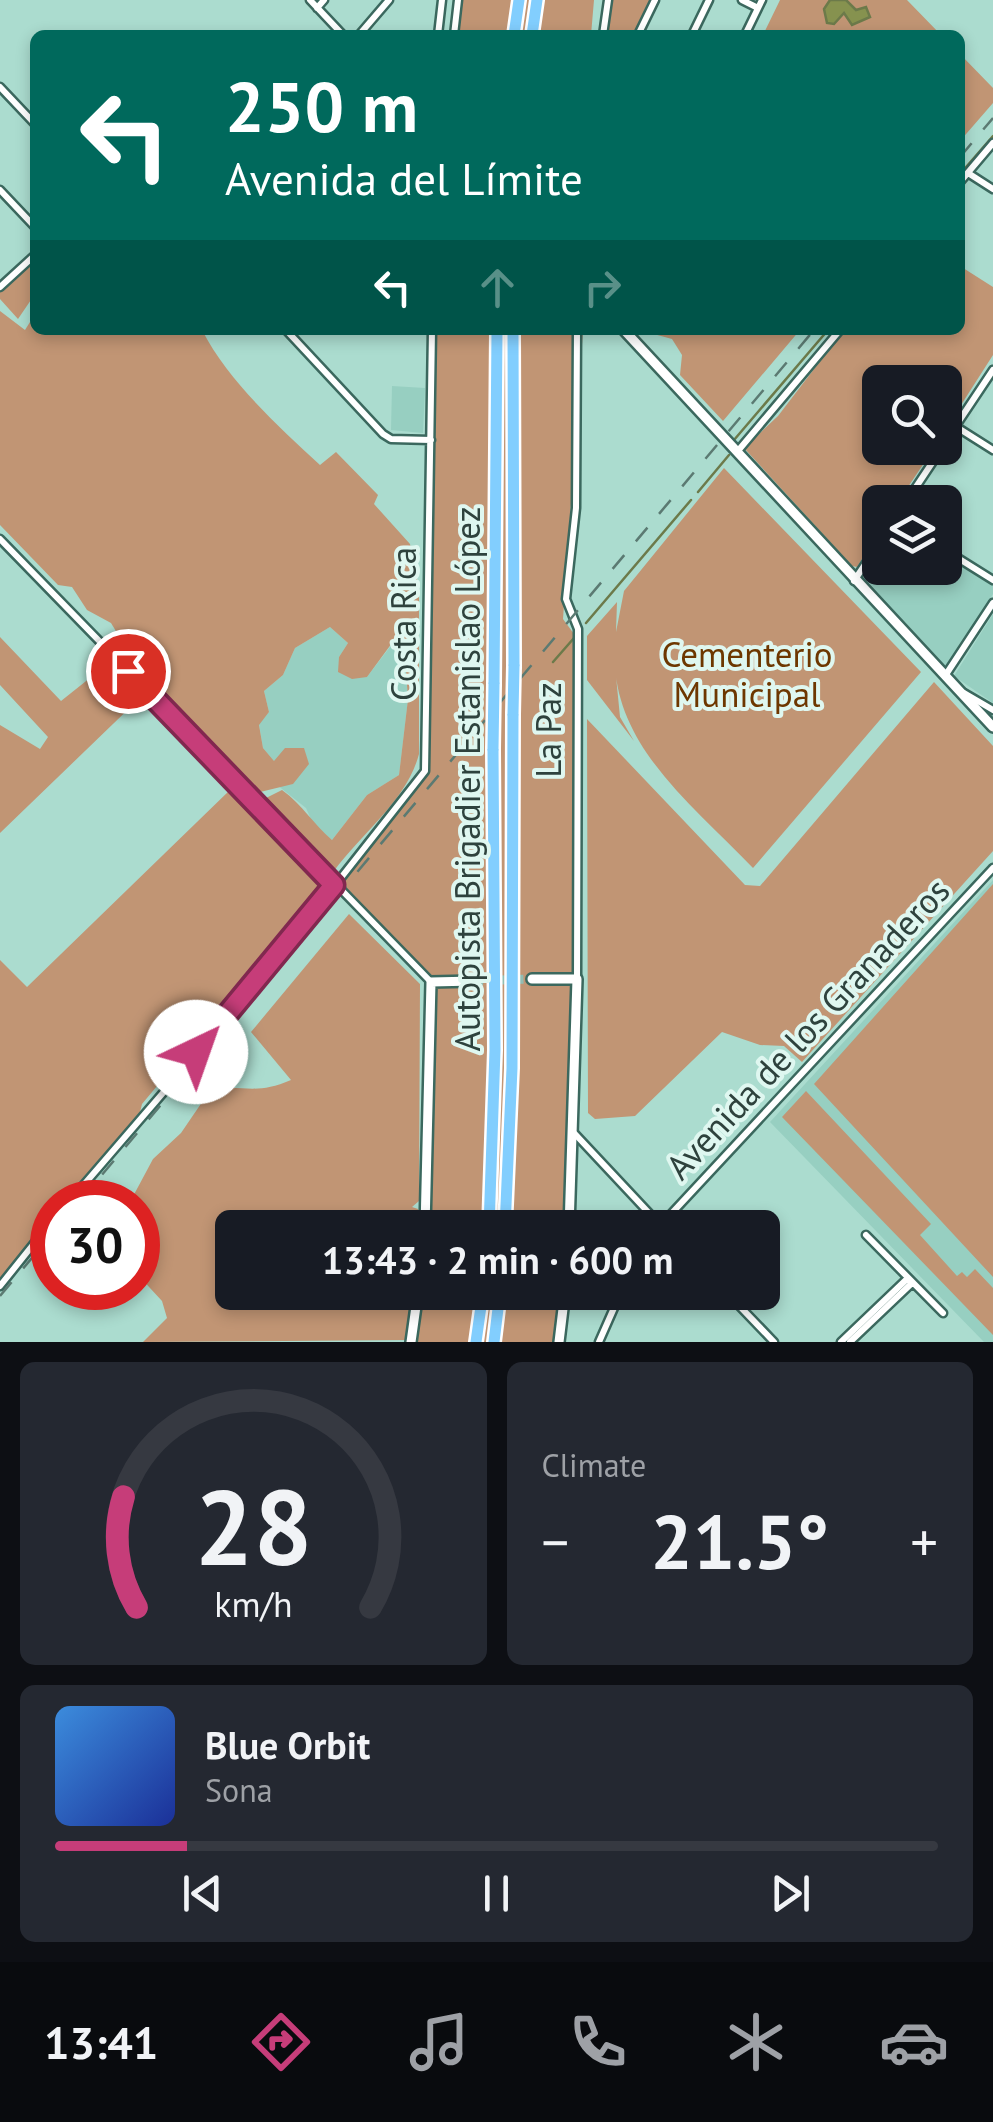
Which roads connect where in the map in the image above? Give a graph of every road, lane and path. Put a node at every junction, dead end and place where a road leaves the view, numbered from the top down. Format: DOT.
graph roads {
  1 [pos="310,0"];
  2 [pos="324,0"];
  3 [pos="389,0"];
  4 [pos="442,0"];
  5 [pos="458,0"];
  6 [pos="519,0"];
  7 [pos="536,0"];
  8 [pos="608,0"];
  9 [pos="655,0"];
  10 [pos="709,0"];
  11 [pos="742,0"];
  12 [pos="760,4"];
  13 [pos="317,8"];
  14 [pos="338,30"];
  15 [pos="363,30"];
  16 [pos="439,30"];
  17 [pos="455,30"];
  18 [pos="515,30"];
  19 [pos="533,30"];
  20 [pos="604,30"];
  21 [pos="640,30"];
  22 [pos="694,30"];
  23 [pos="747,30"];
  24 [pos="0,87"];
  25 [pos="30,119"];
  26 [pos="993,143"];
  27 [pos="968,173"];
  28 [pos="965,176"];
  29 [pos="993,189"];
  30 [pos="0,190"];
  31 [pos="30,222"];
  32 [pos="30,260"];
  33 [pos="0,287"];
  34 [pos="291,335"];
  35 [pos="297,335"];
  36 [pos="432,335"];
  37 [pos="497,335"];
  38 [pos="513,335"];
  39 [pos="577,335"];
  40 [pos="629,335"];
  41 [pos="836,335"];
  42 [pos="294,338"];
  43 [pos="993,370"];
  44 [pos="962,417"];
  45 [pos="962,430"];
  46 [pos="431,440"];
  47 [pos="993,450"];
  48 [pos="736,452"];
  49 [pos="0,538"];
  50 [pos="962,561"];
  51 [pos="862,569"];
  52 [pos="993,580"];
  53 [pos="854,581"];
  54 [pos="993,603"];
  55 [pos="945,676"];
  56 [pos="956,688"];
  57 [pos="993,710"];
  58 [pos="993,727"];
  59 [pos="993,868"];
  60 [pos="334,885"];
  61 [pos="577,979"];
  62 [pos="532,980"];
  63 [pos="474,981"];
  64 [pos="430,982"];
  65 [pos="574,1134"];
  66 [pos="92,1180"];
  67 [pos="425,1210"];
  68 [pos="490,1210"];
  69 [pos="507,1210"];
  70 [pos="570,1210"];
  71 [pos="645,1210"];
  72 [pos="675,1210"];
  73 [pos="866,1236"];
  74 [pos="30,1248"];
  75 [pos="910,1280"];
  76 [pos="0,1286"];
  77 [pos="415,1310"];
  78 [pos="480,1310"];
  79 [pos="498,1310"];
  80 [pos="562,1310"];
  81 [pos="613,1310"];
  82 [pos="743,1310"];
  83 [pos="943,1314"];
  84 [pos="411,1342"];
  85 [pos="476,1342"];
  86 [pos="494,1342"];
  87 [pos="558,1342"];
  88 [pos="598,1342"];
  89 [pos="774,1342"];
  90 [pos="841,1342"];
  91 [pos="850,1342"];
  1 -- 13 [label="street"];
  2 -- 13 [label="street"];
  3 -- 15 [label="street"];
  4 -- 16 [label="street"];
  5 -- 17 [label="street"];
  6 -- 18 [label="highway"];
  7 -- 19 [label="highway"];
  8 -- 20 [label="street"];
  9 -- 21 [label="street"];
  10 -- 22 [label="street"];
  11 -- 12 [label="street"];
  12 -- 23 [label="street"];
  13 -- 14 [label="street"];
  24 -- 25 [label="street"];
  26 -- 27 [label="street"];
  27 -- 28 [label="street"];
  27 -- 29 [label="street"];
  30 -- 31 [label="street"];
  32 -- 33 [label="street"];
  34 -- 42 [label="street"];
  35 -- 42 [label="street"];
  36 -- 46 [label="street, Costa Rica"];
  37 -- 68 [label="highway, Autopista Brigadier Estanislao López, bridge"];
  38 -- 69 [label="highway, Autopista Brigadier Estanislao López, bridge"];
  39 -- 61 [label="street, La Paz"];
  40 -- 48 [label="street"];
  41 -- 48 [label="street"];
  42 -- 46 [label="street"];
  43 -- 44 [label="street"];
  45 -- 47 [label="street"];
  46 -- 60 [label="street, Costa Rica"];
  48 -- 53 [label="street"];
  49 -- 60 [label="street"];
  50 -- 52 [label="street"];
  51 -- 53 [label="street"];
  53 -- 55 [label="street"];
  54 -- 55 [label="street"];
  55 -- 56 [label="street"];
  56 -- 57 [label="street"];
  56 -- 58 [label="street"];
  59 -- 72 [label="street, Avenida de los Granaderos"];
  60 -- 64 [label="street"];
  60 -- 66 [label="street, Costa Rica"];
  61 -- 62 [label="street"];
  61 -- 65 [label="street, La Paz"];
  63 -- 64 [label="street"];
  64 -- 67 [label="street"];
  65 -- 70 [label="street, La Paz"];
  65 -- 71 [label="street"];
  73 -- 75 [label="street"];
  74 -- 76 [label="street"];
  75 -- 83 [label="street"];
  75 -- 90 [label="street"];
  75 -- 91 [label="street"];
  77 -- 84 [label="street"];
  78 -- 85 [label="highway"];
  79 -- 86 [label="highway"];
  80 -- 87 [label="street"];
  81 -- 88 [label="street"];
  82 -- 89 [label="street"];
}
